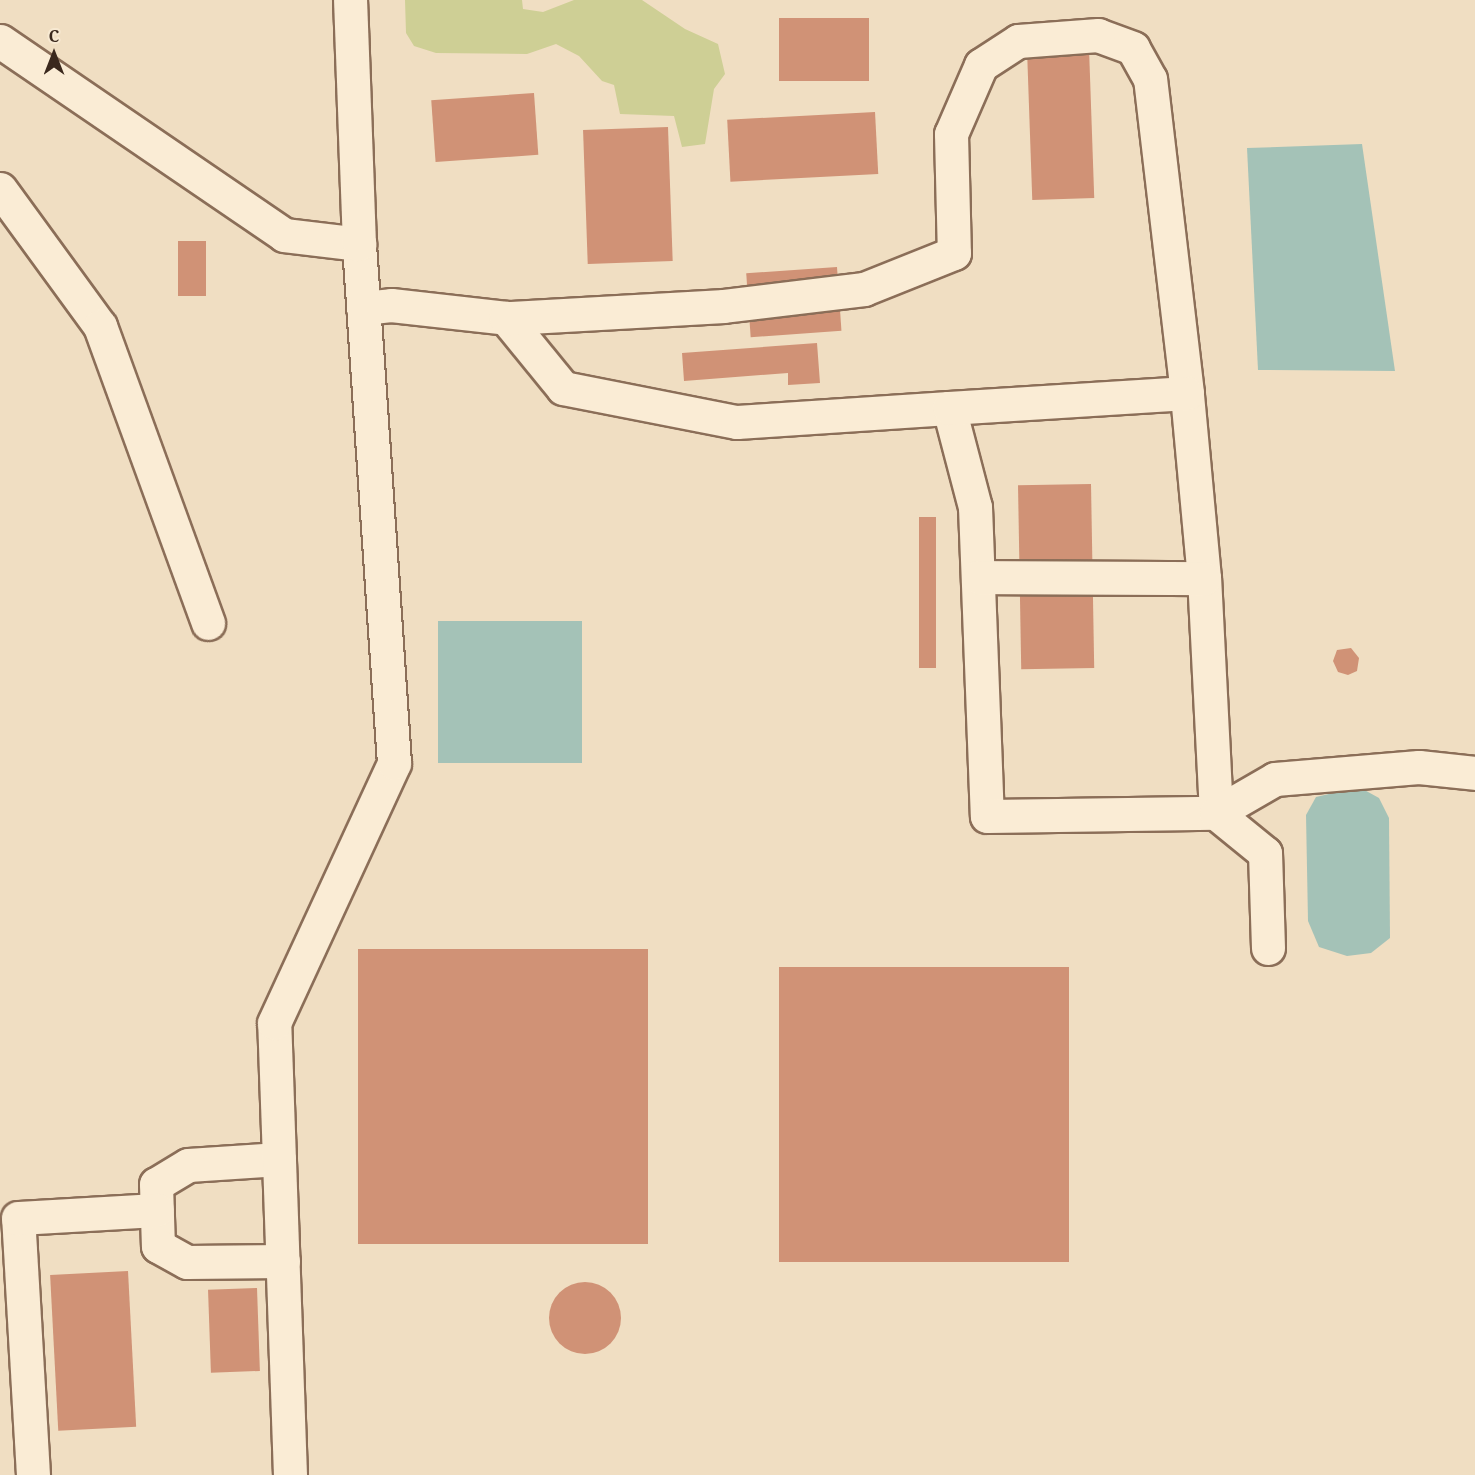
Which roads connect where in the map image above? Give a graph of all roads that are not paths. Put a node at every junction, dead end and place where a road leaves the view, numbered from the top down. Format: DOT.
graph roads {
  1 [pos="350,0"];
  2 [pos="0,41"];
  3 [pos="0,189"];
  4 [pos="358,244"];
  5 [pos="363,308"];
  6 [pos="506,318"];
  7 [pos="1188,393"];
  8 [pos="949,408"];
  9 [pos="978,577"];
  10 [pos="1204,578"];
  11 [pos="208,623"];
  12 [pos="1475,773"];
  13 [pos="1216,813"];
  14 [pos="1268,948"];
  15 [pos="279,1159"];
  16 [pos="157,1210"];
  17 [pos="283,1261"];
  18 [pos="33,1475"];
  19 [pos="290,1475"];
  1 -- 4 [label="lane"];
  2 -- 4 [label="lane"];
  3 -- 11 [label="lane"];
  4 -- 5 [label="lane"];
  5 -- 6 [label="lane"];
  5 -- 15 [label="lane"];
  6 -- 7 [label="lane"];
  6 -- 8 [label="lane"];
  7 -- 8 [label="lane"];
  7 -- 10 [label="lane"];
  8 -- 9 [label="lane"];
  9 -- 10 [label="lane"];
  9 -- 13 [label="lane"];
  10 -- 13 [label="lane"];
  12 -- 13 [label="lane"];
  13 -- 14 [label="lane"];
  15 -- 16 [label="lane"];
  15 -- 17 [label="lane"];
  16 -- 17 [label="lane"];
  16 -- 18 [label="lane"];
  17 -- 19 [label="lane"];
}
